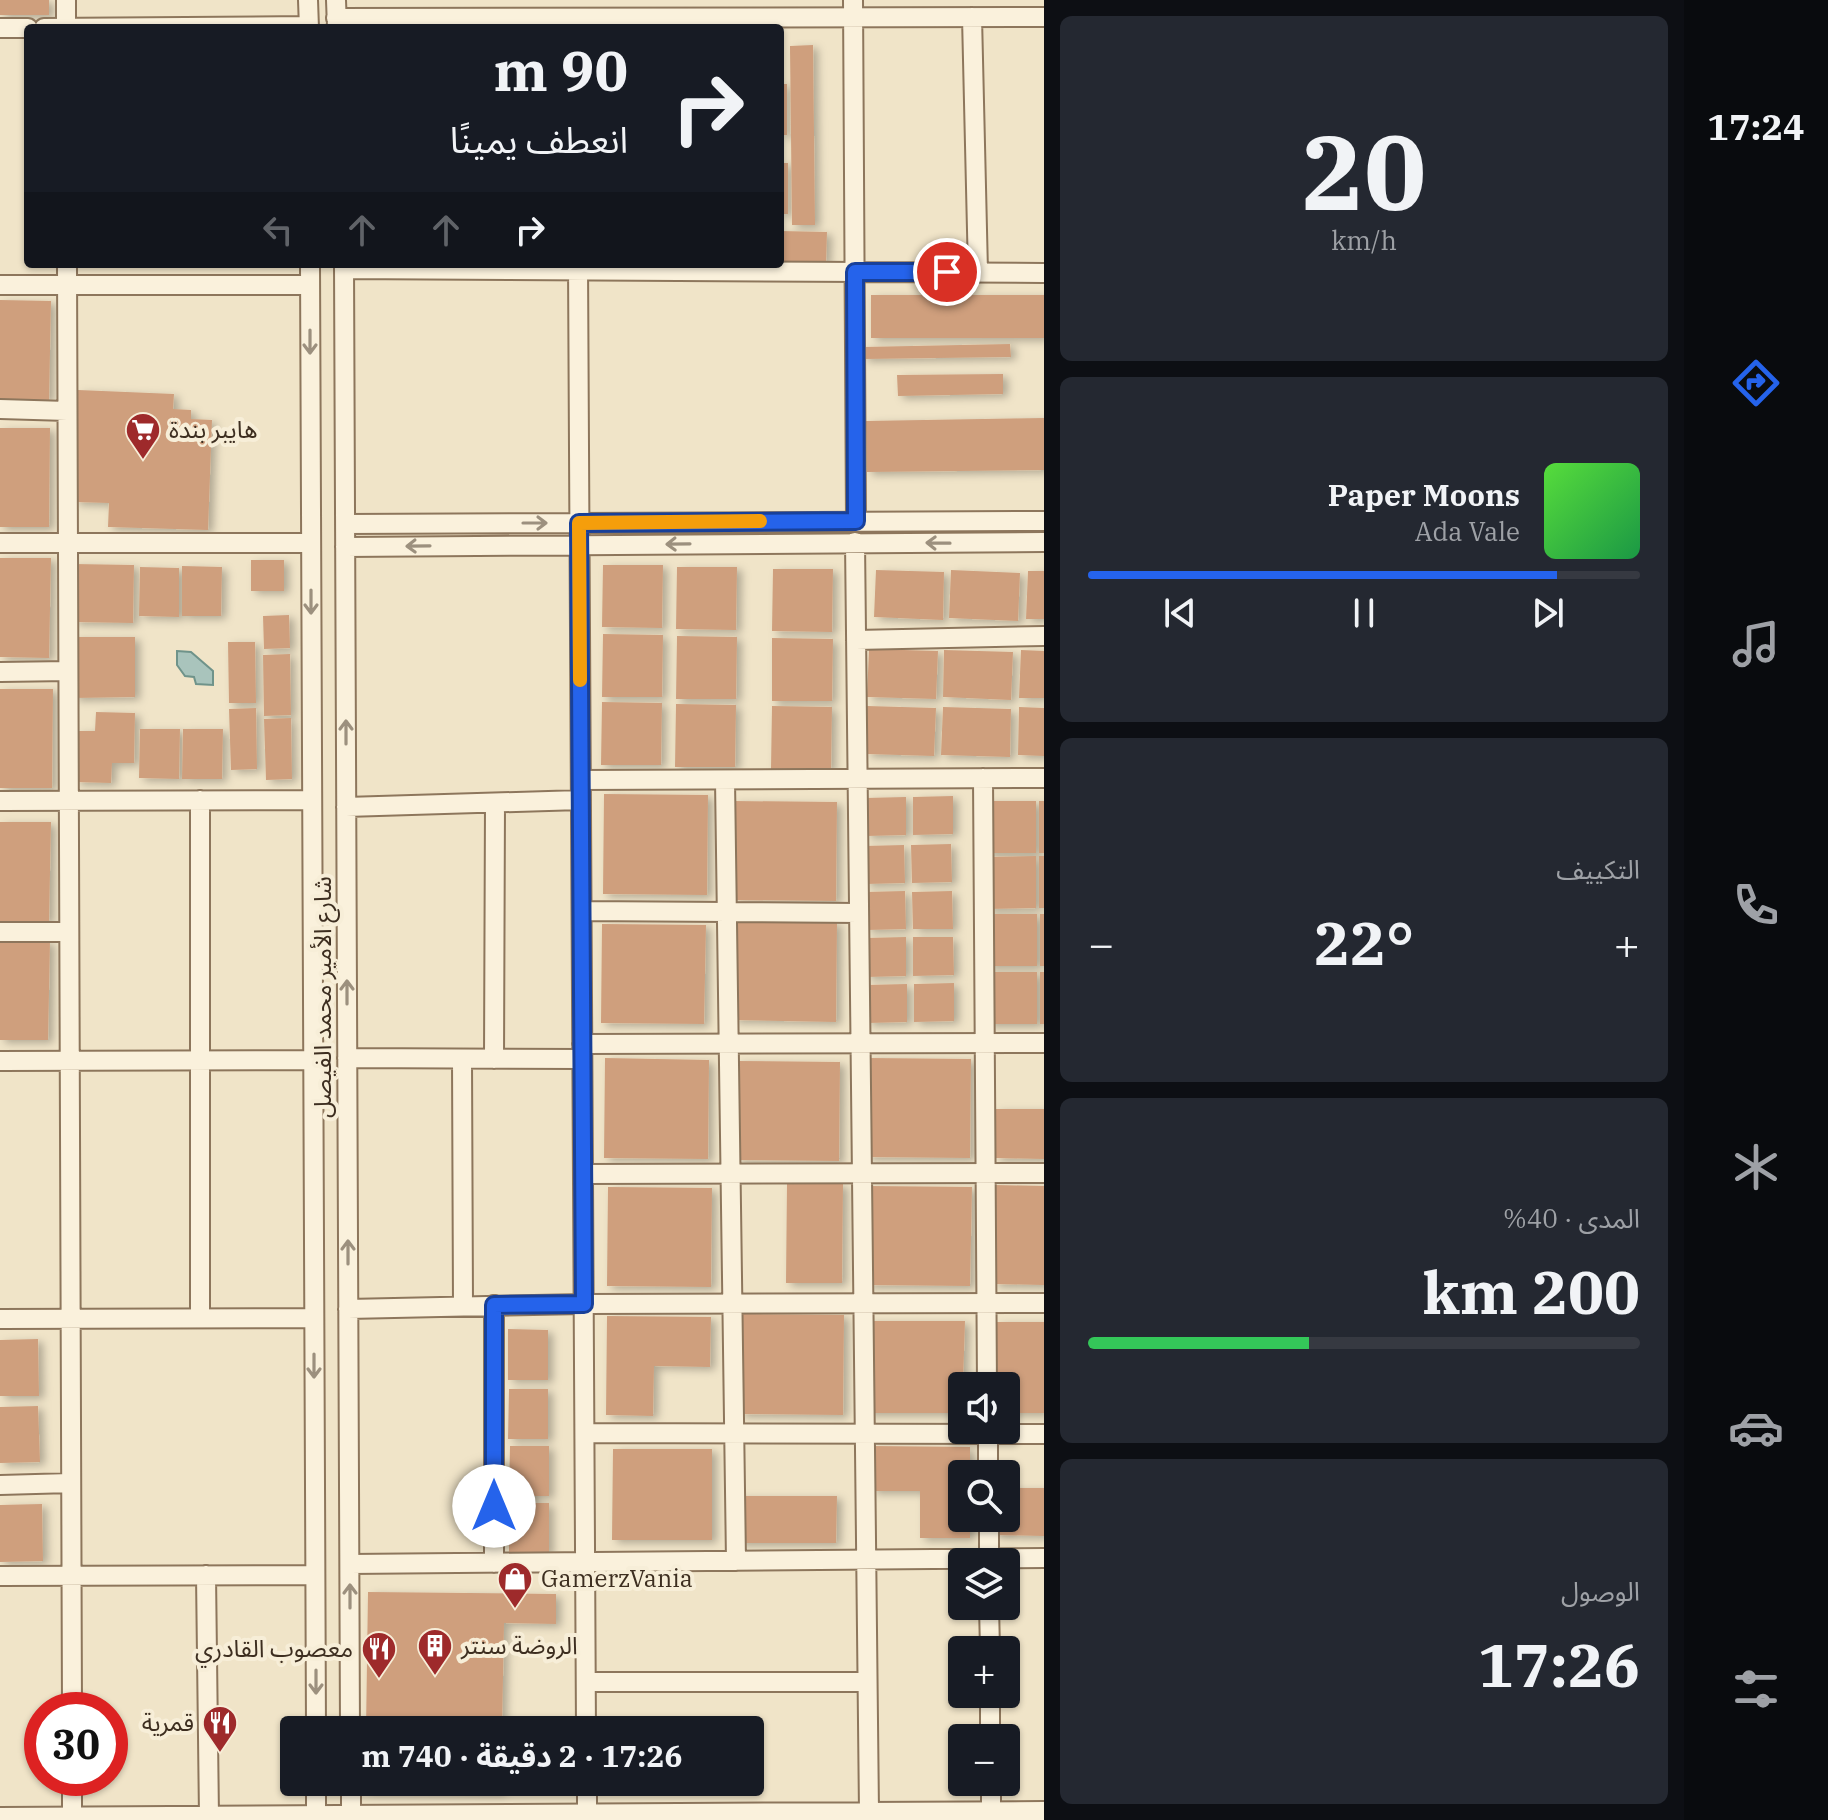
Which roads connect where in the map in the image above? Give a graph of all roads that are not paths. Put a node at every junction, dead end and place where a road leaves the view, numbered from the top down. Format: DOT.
graph roads {
  1 [pos="66,0"];
  2 [pos="308,0"];
  3 [pos="853,9"];
  4 [pos="336,15"];
  5 [pos="576,15"];
  6 [pos="972,17"];
  7 [pos="1044,17"];
  8 [pos="459,22"];
  9 [pos="66,24"];
  10 [pos="309,24"];
  11 [pos="0,28"];
  12 [pos="24,28"];
  13 [pos="67,268"];
  14 [pos="310,268"];
  15 [pos="344,268"];
  16 [pos="578,268"];
  17 [pos="633,268"];
  18 [pos="855,272"];
  19 [pos="978,272"];
  20 [pos="1044,273"];
  21 [pos="0,285"];
  22 [pos="67,285"];
  23 [pos="310,285"];
  24 [pos="310,404"];
  25 [pos="344,404"];
  26 [pos="0,409"];
  27 [pos="67,411"];
  28 [pos="856,521"];
  29 [pos="1044,521"];
  30 [pos="974,522"];
  31 [pos="504,523"];
  32 [pos="579,523"];
  33 [pos="345,524"];
  34 [pos="855,542"];
  35 [pos="1044,542"];
  36 [pos="0,543"];
  37 [pos="68,543"];
  38 [pos="311,543"];
  39 [pos="975,544"];
  40 [pos="579,545"];
  41 [pos="505,546"];
  42 [pos="345,547"];
  43 [pos="1044,636"];
  44 [pos="856,640"];
  45 [pos="68,671"];
  46 [pos="0,672"];
  47 [pos="983,778"];
  48 [pos="1044,778"];
  49 [pos="858,779"];
  50 [pos="581,780"];
  51 [pos="725,780"];
  52 [pos="200,800"];
  53 [pos="312,800"];
  54 [pos="581,800"];
  55 [pos="0,801"];
  56 [pos="69,801"];
  57 [pos="495,803"];
  58 [pos="346,807"];
  59 [pos="582,911"];
  60 [pos="727,911"];
  61 [pos="859,913"];
  62 [pos="0,932"];
  63 [pos="69,932"];
  64 [pos="861,1043"];
  65 [pos="985,1043"];
  66 [pos="1044,1043"];
  67 [pos="729,1044"];
  68 [pos="582,1052"];
  69 [pos="347,1058"];
  70 [pos="462,1059"];
  71 [pos="494,1059"];
  72 [pos="313,1060"];
  73 [pos="0,1061"];
  74 [pos="69,1061"];
  75 [pos="200,1061"];
  76 [pos="314,1166"];
  77 [pos="348,1166"];
  78 [pos="862,1173"];
  79 [pos="986,1173"];
  80 [pos="1044,1173"];
  81 [pos="583,1174"];
  82 [pos="730,1174"];
  83 [pos="987,1303"];
  84 [pos="1044,1303"];
  85 [pos="584,1304"];
  86 [pos="732,1304"];
  87 [pos="863,1304"];
  88 [pos="494,1305"];
  89 [pos="463,1306"];
  90 [pos="348,1309"];
  91 [pos="70,1318"];
  92 [pos="200,1318"];
  93 [pos="314,1318"];
  94 [pos="0,1319"];
  95 [pos="987,1372"];
  96 [pos="948,1432"];
  97 [pos="585,1433"];
  98 [pos="734,1433"];
  99 [pos="865,1433"];
  100 [pos="1020,1433"];
  101 [pos="1044,1434"];
  102 [pos="71,1483"];
  103 [pos="0,1485"];
  104 [pos="1044,1558"];
  105 [pos="866,1559"];
  106 [pos="1020,1559"];
  107 [pos="948,1560"];
  108 [pos="736,1561"];
  109 [pos="585,1562"];
  110 [pos="494,1563"];
  111 [pos="350,1564"];
  112 [pos="206,1575"];
  113 [pos="315,1575"];
  114 [pos="0,1576"];
  115 [pos="71,1576"];
  116 [pos="586,1682"];
  117 [pos="867,1682"];
  118 [pos="72,1692"];
  119 [pos="316,1716"];
  120 [pos="350,1716"];
  121 [pos="586,1716"];
  122 [pos="72,1796"];
  123 [pos="316,1796"];
  124 [pos="351,1796"];
  125 [pos="587,1796"];
  126 [pos="991,1796"];
  127 [pos="991,1811"];
  128 [pos="1044,1811"];
  129 [pos="869,1812"];
  130 [pos="587,1814"];
  131 [pos="316,1816"];
  132 [pos="351,1816"];
  133 [pos="0,1817"];
  134 [pos="72,1817"];
  135 [pos="209,1817"];
  1 -- 9 [label="street"];
  2 -- 10 [label="street"];
  3 -- 5 [label="street"];
  3 -- 6 [label="street"];
  3 -- 18 [label="street"];
  4 -- 8 [label="street"];
  5 -- 8 [label="street"];
  6 -- 7 [label="street"];
  6 -- 19 [label="street"];
  11 -- 12 [label="street"];
  13 -- 22 [label="street"];
  14 -- 23 [label="street, شارع الأمير محمد الفيصل"];
  15 -- 25 [label="street, شارع الأمير محمد الفيصل"];
  16 -- 32 [label="street"];
  17 -- 18 [label="street"];
  18 -- 19 [label="street"];
  18 -- 28 [label="street"];
  19 -- 20 [label="street"];
  21 -- 22 [label="street"];
  22 -- 23 [label="street"];
  22 -- 27 [label="street"];
  23 -- 24 [label="street, شارع الأمير محمد الفيصل, one-way"];
  24 -- 25 [label="street"];
  24 -- 38 [label="street, شارع الأمير محمد الفيصل"];
  25 -- 33 [label="street, شارع الأمير محمد الفيصل"];
  26 -- 27 [label="street"];
  27 -- 37 [label="street"];
  28 -- 30 [label="street"];
  28 -- 32 [label="street"];
  29 -- 30 [label="street"];
  30 -- 39 [label="street"];
  31 -- 32 [label="street, one-way"];
  31 -- 33 [label="street"];
  31 -- 41 [label="street"];
  32 -- 40 [label="street"];
  33 -- 42 [label="street, شارع الأمير محمد الفيصل"];
  39 -- 34 [label="street, one-way"];
  34 -- 40 [label="street, one-way"];
  34 -- 44 [label="street"];
  35 -- 39 [label="street"];
  36 -- 37 [label="street"];
  37 -- 38 [label="street"];
  37 -- 45 [label="street"];
  38 -- 53 [label="street, شارع الأمير محمد الفيصل, one-way"];
  40 -- 41 [label="street"];
  40 -- 50 [label="street"];
  41 -- 42 [label="street, one-way"];
  58 -- 42 [label="street, شارع الأمير محمد الفيصل, one-way"];
  43 -- 44 [label="street"];
  44 -- 49 [label="street"];
  45 -- 46 [label="street"];
  45 -- 56 [label="street"];
  47 -- 48 [label="street"];
  47 -- 49 [label="street"];
  47 -- 65 [label="street"];
  49 -- 51 [label="street"];
  49 -- 61 [label="street"];
  50 -- 51 [label="street"];
  50 -- 54 [label="street"];
  51 -- 60 [label="street"];
  52 -- 53 [label="street"];
  52 -- 56 [label="street"];
  52 -- 75 [label="street"];
  53 -- 72 [label="street, شارع الأمير محمد الفيصل"];
  54 -- 57 [label="street"];
  54 -- 59 [label="street"];
  55 -- 56 [label="street"];
  56 -- 63 [label="street"];
  57 -- 58 [label="street"];
  57 -- 71 [label="street"];
  69 -- 58 [label="street, شارع الأمير محمد الفيصل, one-way"];
  59 -- 60 [label="street"];
  59 -- 68 [label="street"];
  60 -- 61 [label="street"];
  60 -- 67 [label="street"];
  61 -- 64 [label="street"];
  62 -- 63 [label="street"];
  63 -- 74 [label="street"];
  64 -- 65 [label="street"];
  64 -- 67 [label="street"];
  64 -- 78 [label="street"];
  65 -- 66 [label="street"];
  65 -- 79 [label="street"];
  67 -- 68 [label="street"];
  67 -- 82 [label="street"];
  68 -- 71 [label="street"];
  68 -- 81 [label="street"];
  69 -- 70 [label="street"];
  69 -- 77 [label="street, شارع الأمير محمد الفيصل"];
  70 -- 71 [label="street"];
  70 -- 89 [label="street"];
  72 -- 75 [label="street"];
  72 -- 76 [label="street, شارع الأمير محمد الفيصل"];
  73 -- 74 [label="street"];
  74 -- 75 [label="street"];
  74 -- 91 [label="street"];
  75 -- 92 [label="street"];
  76 -- 77 [label="street"];
  76 -- 93 [label="street, شارع الأمير محمد الفيصل"];
  90 -- 77 [label="street, شارع الأمير محمد الفيصل, one-way"];
  78 -- 79 [label="street"];
  78 -- 82 [label="street"];
  78 -- 87 [label="street"];
  79 -- 80 [label="street"];
  79 -- 83 [label="street"];
  81 -- 82 [label="street"];
  81 -- 85 [label="street"];
  82 -- 86 [label="street"];
  83 -- 84 [label="street"];
  83 -- 87 [label="street"];
  83 -- 95 [label="street"];
  85 -- 86 [label="street"];
  85 -- 88 [label="street"];
  85 -- 97 [label="street"];
  86 -- 87 [label="street"];
  86 -- 98 [label="street"];
  87 -- 99 [label="street"];
  88 -- 89 [label="street"];
  88 -- 110 [label="street"];
  89 -- 90 [label="street"];
  90 -- 111 [label="street, شارع الأمير محمد الفيصل"];
  91 -- 92 [label="street"];
  91 -- 94 [label="street"];
  91 -- 102 [label="street"];
  92 -- 93 [label="street"];
  93 -- 113 [label="street, شارع الأمير محمد الفيصل, one-way"];
  96 -- 99 [label="street"];
  97 -- 98 [label="street"];
  97 -- 109 [label="street"];
  98 -- 99 [label="street"];
  98 -- 108 [label="street"];
  99 -- 105 [label="street"];
  100 -- 101 [label="street"];
  102 -- 103 [label="street"];
  102 -- 115 [label="street"];
  104 -- 106 [label="street"];
  105 -- 107 [label="street"];
  105 -- 108 [label="street"];
  105 -- 117 [label="street"];
  108 -- 109 [label="street"];
  109 -- 110 [label="street"];
  109 -- 116 [label="street"];
  110 -- 111 [label="street"];
  120 -- 111 [label="street, شارع الأمير محمد الفيصل, one-way"];
  112 -- 113 [label="street"];
  112 -- 115 [label="street"];
  112 -- 135 [label="street"];
  113 -- 119 [label="street, شارع الأمير محمد الفيصل, one-way"];
  114 -- 115 [label="street"];
  115 -- 118 [label="street"];
  116 -- 117 [label="street"];
  116 -- 121 [label="street"];
  117 -- 129 [label="street"];
  122 -- 134 [label="street"];
  123 -- 131 [label="street"];
  124 -- 132 [label="street"];
  125 -- 130 [label="street"];
  126 -- 127 [label="street"];
  127 -- 128 [label="street"];
  127 -- 129 [label="street"];
  129 -- 130 [label="street"];
  130 -- 132 [label="street"];
  131 -- 132 [label="street"];
  131 -- 135 [label="street"];
  133 -- 134 [label="street"];
  134 -- 135 [label="street"];
}
